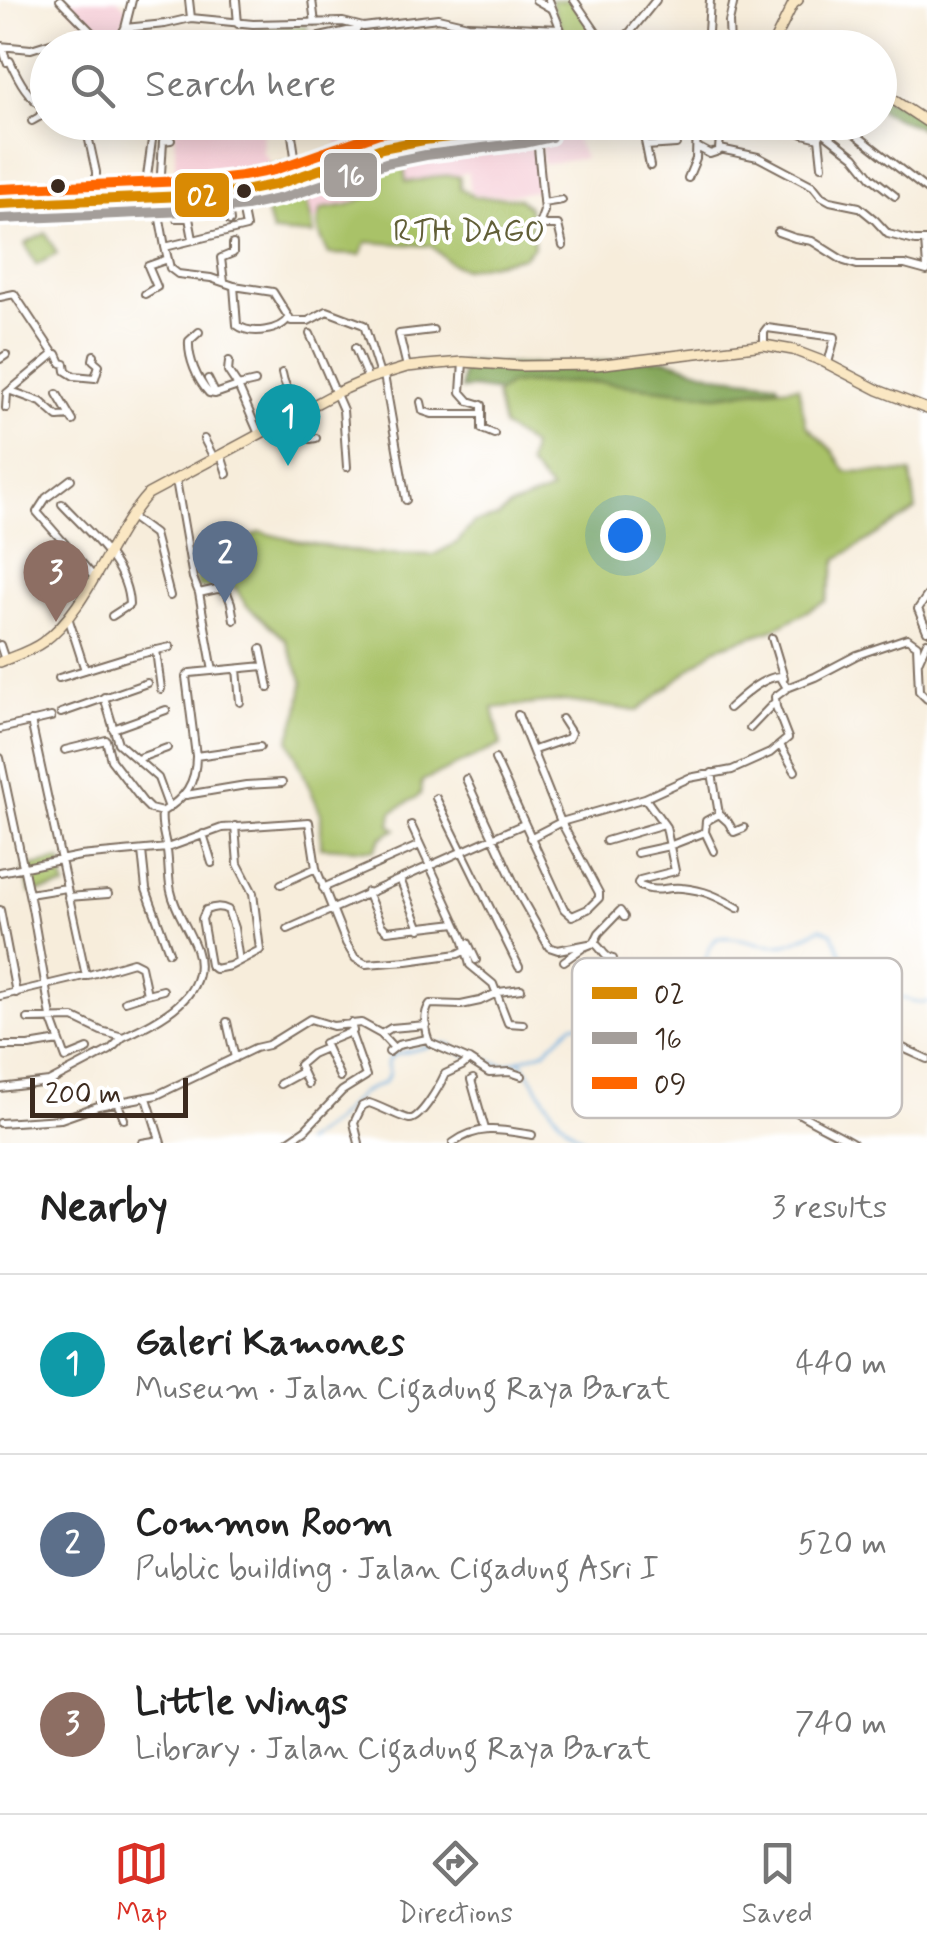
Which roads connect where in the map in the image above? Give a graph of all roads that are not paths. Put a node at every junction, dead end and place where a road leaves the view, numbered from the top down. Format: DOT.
graph roads {
  1 [pos="60,0"];
  2 [pos="132,0"];
  3 [pos="189,0"];
  4 [pos="236,0"];
  5 [pos="312,0"];
  6 [pos="536,0"];
  7 [pos="574,0"];
  8 [pos="656,0"];
  9 [pos="710,0"];
  10 [pos="734,0"];
  11 [pos="792,1"];
  12 [pos="550,4"];
  13 [pos="191,18"];
  14 [pos="315,23"];
  15 [pos="238,24"];
  16 [pos="468,25"];
  17 [pos="125,28"];
  18 [pos="363,28"];
  19 [pos="560,29"];
  20 [pos="88,30"];
  21 [pos="353,30"];
  22 [pos="468,30"];
  23 [pos="596,30"];
  24 [pos="632,30"];
  25 [pos="708,30"];
  26 [pos="729,30"];
  27 [pos="779,30"];
  28 [pos="1,46"];
  29 [pos="30,49"];
  30 [pos="30,95"];
  31 [pos="897,101"];
  32 [pos="927,119"];
  33 [pos="90,140"];
  34 [pos="152,140"];
  35 [pos="172,140"];
  36 [pos="292,140"];
  37 [pos="418,140"];
  38 [pos="542,140"];
  39 [pos="645,140"];
  40 [pos="697,140"];
  41 [pos="720,140"];
  42 [pos="821,140"];
  43 [pos="828,140"];
  44 [pos="863,140"];
  45 [pos="676,144"];
  46 [pos="646,146"];
  47 [pos="697,147"];
  48 [pos="720,149"];
  49 [pos="650,166"];
  50 [pos="822,166"];
  51 [pos="297,173"];
  52 [pos="688,178"];
  53 [pos="226,190"];
  54 [pos="927,190"];
  55 [pos="240,192"];
  56 [pos="154,193"];
  57 [pos="96,196"];
  58 [pos="175,196"];
  59 [pos="895,196"];
  60 [pos="0,200"];
  61 [pos="562,200"];
  62 [pos="543,203"];
  63 [pos="230,221"];
  64 [pos="778,232"];
  65 [pos="193,239"];
  66 [pos="926,241"];
  67 [pos="233,244"];
  68 [pos="563,246"];
  69 [pos="165,247"];
  70 [pos="168,258"];
  71 [pos="927,268"];
  72 [pos="224,282"];
  73 [pos="234,286"];
  74 [pos="144,294"];
  75 [pos="0,298"];
  76 [pos="288,317"];
  77 [pos="433,330"];
  78 [pos="198,332"];
  79 [pos="310,334"];
  80 [pos="764,345"];
  81 [pos="354,348"];
  82 [pos="54,354"];
  83 [pos="94,355"];
  84 [pos="229,361"];
  85 [pos="463,362"];
  86 [pos="825,362"];
  87 [pos="407,367"];
  88 [pos="282,373"];
  89 [pos="382,375"];
  90 [pos="208,379"];
  91 [pos="368,379"];
  92 [pos="0,382"];
  93 [pos="255,382"];
  94 [pos="238,386"];
  95 [pos="9,392"];
  96 [pos="336,393"];
  97 [pos="57,394"];
  98 [pos="215,394"];
  99 [pos="420,402"];
  100 [pos="6,408"];
  101 [pos="927,409"];
  102 [pos="300,411"];
  103 [pos="482,414"];
  104 [pos="260,434"];
  105 [pos="494,434"];
  106 [pos="316,438"];
  107 [pos="204,439"];
  108 [pos="218,457"];
  109 [pos="347,467"];
  110 [pos="227,474"];
  111 [pos="176,478"];
  112 [pos="71,479"];
  113 [pos="406,500"];
  114 [pos="62,504"];
  115 [pos="131,517"];
  116 [pos="108,554"];
  117 [pos="61,559"];
  118 [pos="94,577"];
  119 [pos="83,593"];
  120 [pos="199,593"];
  121 [pos="170,596"];
  122 [pos="927,596"];
  123 [pos="112,616"];
  124 [pos="68,618"];
  125 [pos="234,620"];
  126 [pos="927,631"];
  127 [pos="772,638"];
  128 [pos="927,642"];
  129 [pos="0,645"];
  130 [pos="170,647"];
  131 [pos="156,650"];
  132 [pos="261,650"];
  133 [pos="3,661"];
  134 [pos="918,662"];
  135 [pos="264,666"];
  136 [pos="238,669"];
  137 [pos="85,670"];
  138 [pos="212,671"];
  139 [pos="59,678"];
  140 [pos="147,683"];
  141 [pos="268,688"];
  142 [pos="788,688"];
  143 [pos="161,690"];
  144 [pos="104,697"];
  145 [pos="927,699"];
  146 [pos="240,702"];
  147 [pos="775,702"];
  148 [pos="730,708"];
  149 [pos="166,710"];
  150 [pos="61,713"];
  151 [pos="518,715"];
  152 [pos="51,717"];
  153 [pos="562,718"];
  154 [pos="31,722"];
  155 [pos="750,728"];
  156 [pos="0,729"];
  157 [pos="113,729"];
  158 [pos="780,745"];
  159 [pos="167,748"];
  160 [pos="260,748"];
  161 [pos="64,750"];
  162 [pos="534,750"];
  163 [pos="196,756"];
  164 [pos="0,758"];
  165 [pos="136,759"];
  166 [pos="495,759"];
  167 [pos="795,771"];
  168 [pos="712,773"];
  169 [pos="466,779"];
  170 [pos="282,783"];
  171 [pos="185,795"];
  172 [pos="3,796"];
  173 [pos="436,798"];
  174 [pos="645,798"];
  175 [pos="166,810"];
  176 [pos="719,814"];
  177 [pos="561,822"];
  178 [pos="524,824"];
  179 [pos="664,824"];
  180 [pos="410,825"];
  181 [pos="236,826"];
  182 [pos="744,828"];
  183 [pos="705,832"];
  184 [pos="203,834"];
  185 [pos="494,837"];
  186 [pos="530,838"];
  187 [pos="606,841"];
  188 [pos="420,845"];
  189 [pos="669,846"];
  190 [pos="167,848"];
  191 [pos="463,850"];
  192 [pos="714,850"];
  193 [pos="142,852"];
  194 [pos="637,853"];
  195 [pos="62,859"];
  196 [pos="212,863"];
  197 [pos="430,865"];
  198 [pos="23,867"];
  199 [pos="316,868"];
  200 [pos="0,872"];
  201 [pos="400,878"];
  202 [pos="281,884"];
  203 [pos="323,888"];
  204 [pos="67,892"];
  205 [pos="367,892"];
  206 [pos="29,894"];
  207 [pos="108,894"];
  208 [pos="334,908"];
  209 [pos="738,908"];
  210 [pos="0,910"];
  211 [pos="619,911"];
  212 [pos="456,922"];
  213 [pos="288,928"];
  214 [pos="420,929"];
  215 [pos="463,938"];
  216 [pos="594,943"];
  217 [pos="466,950"];
  218 [pos="169,952"];
  219 [pos="608,958"];
  220 [pos="476,960"];
  221 [pos="239,961"];
  222 [pos="564,961"];
  223 [pos="518,967"];
  224 [pos="86,976"];
  225 [pos="46,986"];
  226 [pos="521,989"];
  227 [pos="163,990"];
  228 [pos="16,993"];
  229 [pos="496,993"];
  230 [pos="147,994"];
  231 [pos="0,996"];
  232 [pos="125,1001"];
  233 [pos="51,1017"];
  234 [pos="28,1018"];
  235 [pos="227,1022"];
  236 [pos="523,1024"];
  237 [pos="426,1025"];
  238 [pos="351,1027"];
  239 [pos="381,1034"];
  240 [pos="123,1037"];
  241 [pos="428,1040"];
  242 [pos="59,1041"];
  243 [pos="0,1046"];
  244 [pos="326,1048"];
  245 [pos="902,1048"];
  246 [pos="88,1050"];
  247 [pos="235,1058"];
  248 [pos="927,1059"];
  249 [pos="468,1060"];
  250 [pos="302,1072"];
  251 [pos="522,1076"];
  252 [pos="340,1077"];
  253 [pos="472,1079"];
  254 [pos="280,1084"];
  255 [pos="308,1084"];
  256 [pos="0,1088"];
  257 [pos="147,1098"];
  258 [pos="117,1102"];
  259 [pos="807,1118"];
  260 [pos="124,1119"];
  261 [pos="0,1123"];
  262 [pos="485,1129"];
  263 [pos="532,1135"];
  264 [pos="161,1141"];
  265 [pos="142,1143"];
  266 [pos="286,1143"];
  267 [pos="359,1143"];
  268 [pos="453,1143"];
  269 [pos="853,1143"];
  1 -- 20 [label="street"];
  2 -- 17 [label="street"];
  3 -- 13 [label="street"];
  4 -- 15 [label="street"];
  5 -- 14 [label="street"];
  6 -- 12 [label="street"];
  7 -- 23 [label="street"];
  8 -- 24 [label="street"];
  9 -- 25 [label="street"];
  10 -- 26 [label="street"];
  11 -- 27 [label="street"];
  12 -- 19 [label="street"];
  13 -- 15 [label="street"];
  13 -- 17 [label="street"];
  14 -- 15 [label="street"];
  14 -- 18 [label="street"];
  16 -- 18 [label="street"];
  16 -- 19 [label="street"];
  16 -- 22 [label="street"];
  18 -- 21 [label="street"];
  28 -- 29 [label="street"];
  28 -- 30 [label="street"];
  31 -- 32 [label="street"];
  33 -- 57 [label="street"];
  34 -- 56 [label="street"];
  35 -- 56 [label="street"];
  36 -- 51 [label="street"];
  37 -- 51 [label="main road"];
  38 -- 62 [label="street"];
  39 -- 46 [label="street"];
  40 -- 47 [label="street"];
  41 -- 48 [label="street"];
  42 -- 50 [label="street"];
  43 -- 59 [label="street"];
  44 -- 54 [label="street"];
  45 -- 46 [label="street"];
  46 -- 49 [label="street"];
  47 -- 48 [label="street"];
  47 -- 52 [label="street"];
  48 -- 66 [label="street"];
  51 -- 53 [label="main road"];
  51 -- 55 [label="main road"];
  53 -- 55 [label="main road"];
  53 -- 56 [label="main road"];
  53 -- 58 [label="main road"];
  53 -- 63 [label="street"];
  55 -- 65 [label="street"];
  56 -- 57 [label="main road"];
  56 -- 58 [label="main road"];
  56 -- 69 [label="street"];
  57 -- 60 [label="main road"];
  58 -- 65 [label="street"];
  61 -- 62 [label="street"];
  62 -- 68 [label="street"];
  64 -- 71 [label="street"];
  65 -- 69 [label="street"];
  66 -- 71 [label="street"];
  67 -- 72 [label="street"];
  69 -- 70 [label="street"];
  70 -- 72 [label="street"];
  70 -- 74 [label="street"];
  72 -- 73 [label="street"];
  73 -- 76 [label="street"];
  73 -- 76 [label="street"];
  75 -- 82 [label="street"];
  76 -- 89 [label="street"];
  77 -- 87 [label="street"];
  78 -- 98 [label="street"];
  79 -- 96 [label="street"];
  80 -- 85 [label="street"];
  80 -- 86 [label="street"];
  80 -- 86 [label="street"];
  81 -- 91 [label="street"];
  82 -- 83 [label="street"];
  82 -- 95 [label="street"];
  84 -- 94 [label="street"];
  85 -- 87 [label="street"];
  85 -- 103 [label="street"];
  86 -- 101 [label="street"];
  87 -- 89 [label="street"];
  88 -- 102 [label="street"];
  89 -- 91 [label="street"];
  89 -- 113 [label="street"];
  90 -- 98 [label="street"];
  91 -- 96 [label="street"];
  92 -- 95 [label="street"];
  93 -- 94 [label="street"];
  94 -- 98 [label="street"];
  94 -- 104 [label="street"];
  95 -- 97 [label="street"];
  95 -- 100 [label="street"];
  96 -- 102 [label="street"];
  96 -- 109 [label="street"];
  99 -- 103 [label="street"];
  102 -- 104 [label="street"];
  102 -- 106 [label="street"];
  103 -- 105 [label="street"];
  104 -- 108 [label="street"];
  107 -- 108 [label="street"];
  108 -- 110 [label="street"];
  108 -- 111 [label="street"];
  111 -- 115 [label="street"];
  111 -- 120 [label="street"];
  112 -- 118 [label="street"];
  114 -- 116 [label="street"];
  115 -- 116 [label="street"];
  115 -- 121 [label="street"];
  116 -- 118 [label="street"];
  116 -- 123 [label="street"];
  117 -- 119 [label="street"];
  118 -- 119 [label="street"];
  119 -- 124 [label="street"];
  120 -- 125 [label="street"];
  120 -- 138 [label="street"];
  122 -- 126 [label="street"];
  124 -- 133 [label="street"];
  124 -- 137 [label="street"];
  127 -- 142 [label="street"];
  128 -- 134 [label="street"];
  129 -- 133 [label="street"];
  130 -- 131 [label="street"];
  131 -- 137 [label="street"];
  131 -- 143 [label="street"];
  132 -- 135 [label="street"];
  134 -- 142 [label="street"];
  134 -- 145 [label="street"];
  135 -- 136 [label="street"];
  135 -- 141 [label="street"];
  136 -- 138 [label="street"];
  136 -- 146 [label="street"];
  137 -- 139 [label="street"];
  138 -- 163 [label="street"];
  140 -- 144 [label="street"];
  142 -- 147 [label="street"];
  142 -- 148 [label="street"];
  144 -- 150 [label="street"];
  144 -- 157 [label="street"];
  147 -- 155 [label="street"];
  147 -- 158 [label="street"];
  149 -- 157 [label="street"];
  151 -- 162 [label="street"];
  152 -- 154 [label="street"];
  153 -- 162 [label="street"];
  154 -- 156 [label="street"];
  154 -- 195 [label="street"];
  157 -- 165 [label="street"];
  158 -- 167 [label="street"];
  158 -- 168 [label="street"];
  159 -- 165 [label="street"];
  160 -- 163 [label="street"];
  161 -- 175 [label="street"];
  162 -- 177 [label="street"];
  163 -- 171 [label="street"];
  164 -- 172 [label="street"];
  165 -- 175 [label="street"];
  166 -- 178 [label="street"];
  168 -- 174 [label="street"];
  168 -- 176 [label="street"];
  169 -- 185 [label="street"];
  170 -- 171 [label="street"];
  171 -- 175 [label="street"];
  172 -- 198 [label="street"];
  173 -- 191 [label="street"];
  174 -- 177 [label="street"];
  174 -- 179 [label="street"];
  175 -- 190 [label="street"];
  176 -- 182 [label="street"];
  176 -- 183 [label="street"];
  177 -- 186 [label="street"];
  177 -- 186 [label="street"];
  178 -- 185 [label="street"];
  178 -- 186 [label="street"];
  179 -- 187 [label="street"];
  179 -- 189 [label="street"];
  180 -- 188 [label="street"];
  181 -- 184 [label="street"];
  181 -- 199 [label="street"];
  181 -- 221 [label="street"];
  183 -- 189 [label="street"];
  183 -- 192 [label="street"];
  184 -- 190 [label="street"];
  184 -- 196 [label="street"];
  185 -- 191 [label="street"];
  185 -- 216 [label="street"];
  188 -- 197 [label="street"];
  188 -- 203 [label="street"];
  189 -- 194 [label="street"];
  189 -- 209 [label="street"];
  190 -- 193 [label="street"];
  190 -- 240 [label="street"];
  191 -- 197 [label="street"];
  191 -- 223 [label="street"];
  193 -- 195 [label="street"];
  193 -- 218 [label="street"];
  195 -- 198 [label="street"];
  195 -- 204 [label="street"];
  197 -- 201 [label="street"];
  197 -- 212 [label="street"];
  198 -- 200 [label="street"];
  198 -- 206 [label="street"];
  199 -- 202 [label="street"];
  199 -- 203 [label="street"];
  201 -- 205 [label="street"];
  201 -- 214 [label="street"];
  203 -- 208 [label="street"];
  204 -- 206 [label="street"];
  204 -- 207 [label="street"];
  204 -- 224 [label="street"];
  205 -- 208 [label="street"];
  205 -- 214 [label="street"];
  206 -- 225 [label="street"];
  208 -- 213 [label="street"];
  208 -- 217 [label="street"];
  210 -- 228 [label="street"];
  211 -- 216 [label="street"];
  212 -- 214 [label="street"];
  212 -- 215 [label="street"];
  215 -- 217 [label="street"];
  215 -- 220 [label="street"];
  216 -- 219 [label="street"];
  216 -- 222 [label="street"];
  217 -- 229 [label="street"];
  221 -- 221 [label="street"];
  224 -- 225 [label="street"];
  224 -- 230 [label="street"];
  225 -- 228 [label="street"];
  225 -- 233 [label="street"];
  226 -- 229 [label="street"];
  227 -- 230 [label="street"];
  228 -- 231 [label="street"];
  229 -- 236 [label="street"];
  229 -- 237 [label="street"];
  230 -- 232 [label="street"];
  233 -- 234 [label="street"];
  233 -- 240 [label="street"];
  233 -- 242 [label="street"];
  235 -- 247 [label="street"];
  237 -- 239 [label="street"];
  237 -- 241 [label="street"];
  238 -- 239 [label="street"];
  238 -- 244 [label="street"];
  238 -- 247 [label="street"];
  238 -- 266 [label="street"];
  239 -- 241 [label="street"];
  240 -- 256 [label="street"];
  241 -- 249 [label="street"];
  242 -- 243 [label="street"];
  242 -- 246 [label="street"];
  244 -- 250 [label="street"];
  244 -- 252 [label="street"];
  245 -- 248 [label="street"];
  247 -- 257 [label="street"];
  249 -- 251 [label="street"];
  249 -- 267 [label="street"];
  250 -- 254 [label="street"];
  250 -- 255 [label="street"];
  253 -- 262 [label="street"];
  257 -- 258 [label="street"];
  257 -- 264 [label="street"];
  258 -- 260 [label="street"];
  258 -- 261 [label="street"];
  259 -- 269 [label="street"];
  262 -- 263 [label="street"];
  262 -- 268 [label="street"];
  264 -- 265 [label="street"];
}
